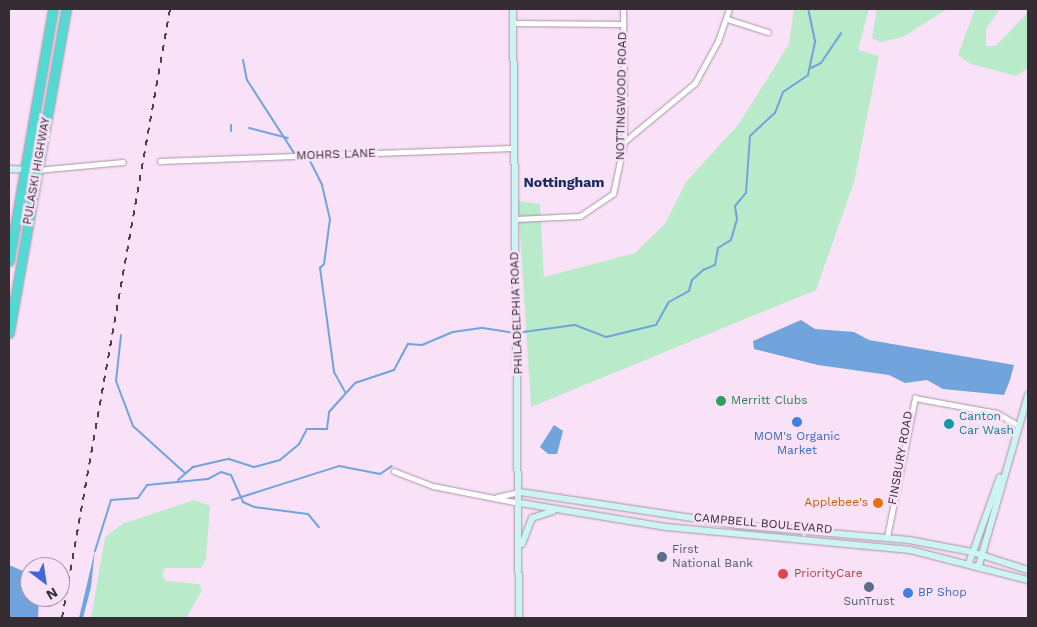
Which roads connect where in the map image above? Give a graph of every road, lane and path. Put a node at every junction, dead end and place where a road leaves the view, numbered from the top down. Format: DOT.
graph roads {
  1 [pos="53,9"];
  2 [pos="66,9"];
  3 [pos="513,9"];
  4 [pos="623,9"];
  5 [pos="729,9"];
  6 [pos="727,19"];
  7 [pos="513,23"];
  8 [pos="623,24"];
  9 [pos="768,32"];
  10 [pos="624,142"];
  11 [pos="512,148"];
  12 [pos="160,161"];
  13 [pos="123,162"];
  14 [pos="25,167"];
  15 [pos="9,169"];
  16 [pos="38,170"];
  17 [pos="514,219"];
  18 [pos="9,261"];
  19 [pos="9,333"];
  20 [pos="1028,395"];
  21 [pos="1018,425"];
  22 [pos="394,471"];
  23 [pos="1003,472"];
  24 [pos="520,492"];
  25 [pos="496,498"];
  26 [pos="520,503"];
  27 [pos="566,510"];
  28 [pos="887,537"];
  29 [pos="520,552"];
  30 [pos="972,552"];
  31 [pos="981,554"];
  32 [pos="969,563"];
  33 [pos="979,566"];
  34 [pos="1028,570"];
  35 [pos="1028,580"];
  36 [pos="519,618"];
  1 -- 14 [label="highway, PULASKI HIGHWAY"];
  2 -- 16 [label="highway, PULASKI HIGHWAY"];
  3 -- 7 [label="main road, PHILADELPHIA ROAD"];
  4 -- 8 [label="street, NOTTINGWOOD ROAD"];
  5 -- 6 [label="street"];
  6 -- 9 [label="street"];
  6 -- 10 [label="street"];
  7 -- 8 [label="street"];
  7 -- 11 [label="main road, PHILADELPHIA ROAD"];
  8 -- 10 [label="street, NOTTINGWOOD ROAD"];
  10 -- 17 [label="street, NOTTINGWOOD ROAD"];
  11 -- 12 [label="street, MOHRS LANE"];
  11 -- 17 [label="main road, PHILADELPHIA ROAD"];
  13 -- 16 [label="street"];
  14 -- 15 [label="main road"];
  14 -- 16 [label="main road"];
  14 -- 18 [label="highway, PULASKI HIGHWAY"];
  16 -- 19 [label="highway, PULASKI HIGHWAY"];
  17 -- 24 [label="main road, PHILADELPHIA ROAD"];
  20 -- 21 [label="main road"];
  21 -- 23 [label="main road"];
  21 -- 28 [label="street, FINSBURY ROAD"];
  22 -- 25 [label="street, CAMPBELL BOULEVARD"];
  23 -- 30 [label="main road"];
  23 -- 31 [label="main road"];
  24 -- 25 [label="street, CAMPBELL BOULEVARD"];
  24 -- 26 [label="main road, PHILADELPHIA ROAD"];
  24 -- 28 [label="main road, CAMPBELL BOULEVARD"];
  25 -- 26 [label="street, CAMPBELL BOULEVARD"];
  26 -- 27 [label="main road, CAMPBELL BOULEVARD"];
  26 -- 29 [label="main road, PHILADELPHIA ROAD"];
  27 -- 29 [label="main road"];
  27 -- 32 [label="main road, CAMPBELL BOULEVARD"];
  28 -- 30 [label="main road, CAMPBELL BOULEVARD"];
  29 -- 36 [label="main road, PHILADELPHIA ROAD"];
  30 -- 31 [label="main road, CAMPBELL BOULEVARD"];
  30 -- 32 [label="main road"];
  31 -- 33 [label="main road"];
  31 -- 34 [label="main road, CAMPBELL BOULEVARD"];
  32 -- 33 [label="main road, CAMPBELL BOULEVARD"];
  33 -- 35 [label="main road, CAMPBELL BOULEVARD"];
}
